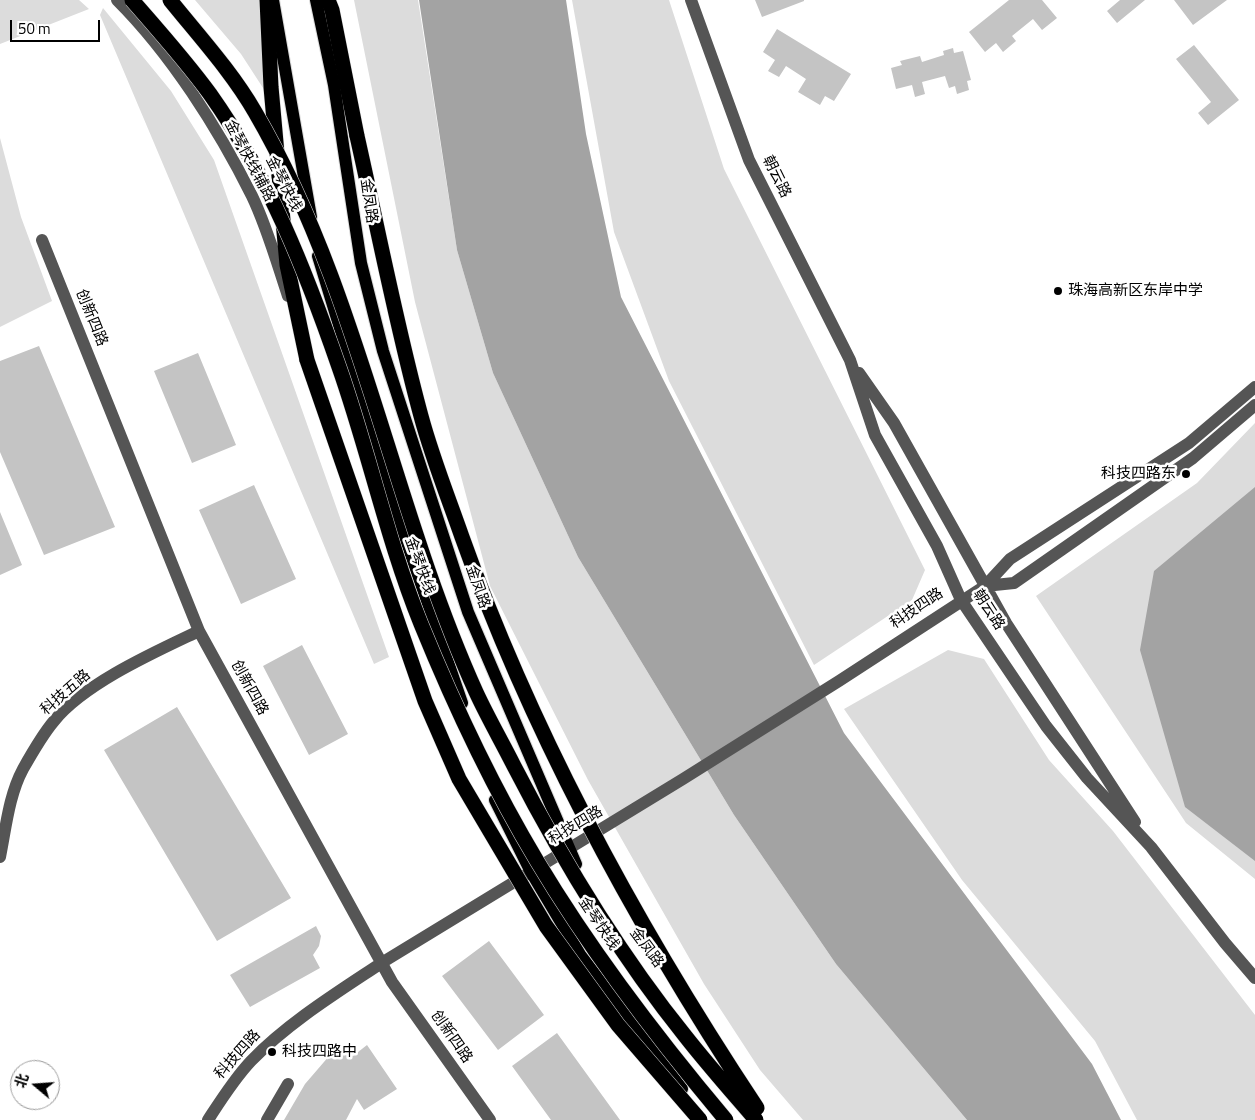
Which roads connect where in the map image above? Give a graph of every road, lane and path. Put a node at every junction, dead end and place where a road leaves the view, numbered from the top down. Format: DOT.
graph roads {
  1 [pos="117,0"];
  2 [pos="132,0"];
  3 [pos="170,0"];
  4 [pos="267,0"];
  5 [pos="273,0"];
  6 [pos="316,0"];
  7 [pos="328,0"];
  8 [pos="692,0"];
  9 [pos="42,240"];
  10 [pos="307,360"];
  11 [pos="850,360"];
  12 [pos="1255,387"];
  13 [pos="1255,405"];
  14 [pos="985,586"];
  15 [pos="961,600"];
  16 [pos="199,631"];
  17 [pos="1151,848"];
  18 [pos="568,850"];
  19 [pos="0,857"];
  20 [pos="531,872"];
  21 [pos="383,962"];
  22 [pos="1255,978"];
  23 [pos="288,1084"];
  24 [pos="208,1120"];
  25 [pos="267,1120"];
  26 [pos="490,1120"];
  27 [pos="700,1120"];
  28 [pos="708,1120"];
  29 [pos="726,1120"];
  30 [pos="756,1120"];
  31 [pos="763,1120"];
  1 -- 10 [label="street, 金琴快线辅路"];
  2 -- 29 [label="highway, 金琴快线, bridge"];
  3 -- 30 [label="highway, 金琴快线, bridge"];
  4 -- 10 [label="highway"];
  5 -- 20 [label="main road"];
  6 -- 18 [label="main road, 金凤路"];
  7 -- 31 [label="highway, bridge"];
  8 -- 11 [label="street, 朝云路"];
  9 -- 16 [label="street, 创新四路"];
  10 -- 27 [label="highway, bridge"];
  11 -- 14 [label="street, 朝云路"];
  11 -- 15 [label="street, 朝云路"];
  12 -- 14 [label="street, 科技四路"];
  13 -- 14 [label="street, 科技四路"];
  14 -- 15 [label="street, 科技四路"];
  14 -- 17 [label="street, 朝云路"];
  15 -- 17 [label="street, 朝云路"];
  15 -- 18 [label="street, 科技四路"];
  16 -- 19 [label="street, 科技五路"];
  16 -- 21 [label="street, 创新四路"];
  17 -- 22 [label="street, 朝云路"];
  18 -- 20 [label="street, 科技四路"];
  18 -- 31 [label="main road, 金凤路"];
  20 -- 21 [label="street, 科技四路"];
  20 -- 28 [label="main road"];
  21 -- 24 [label="street, 科技四路"];
  21 -- 26 [label="street, 创新四路"];
  23 -- 25 [label="street"];
}
